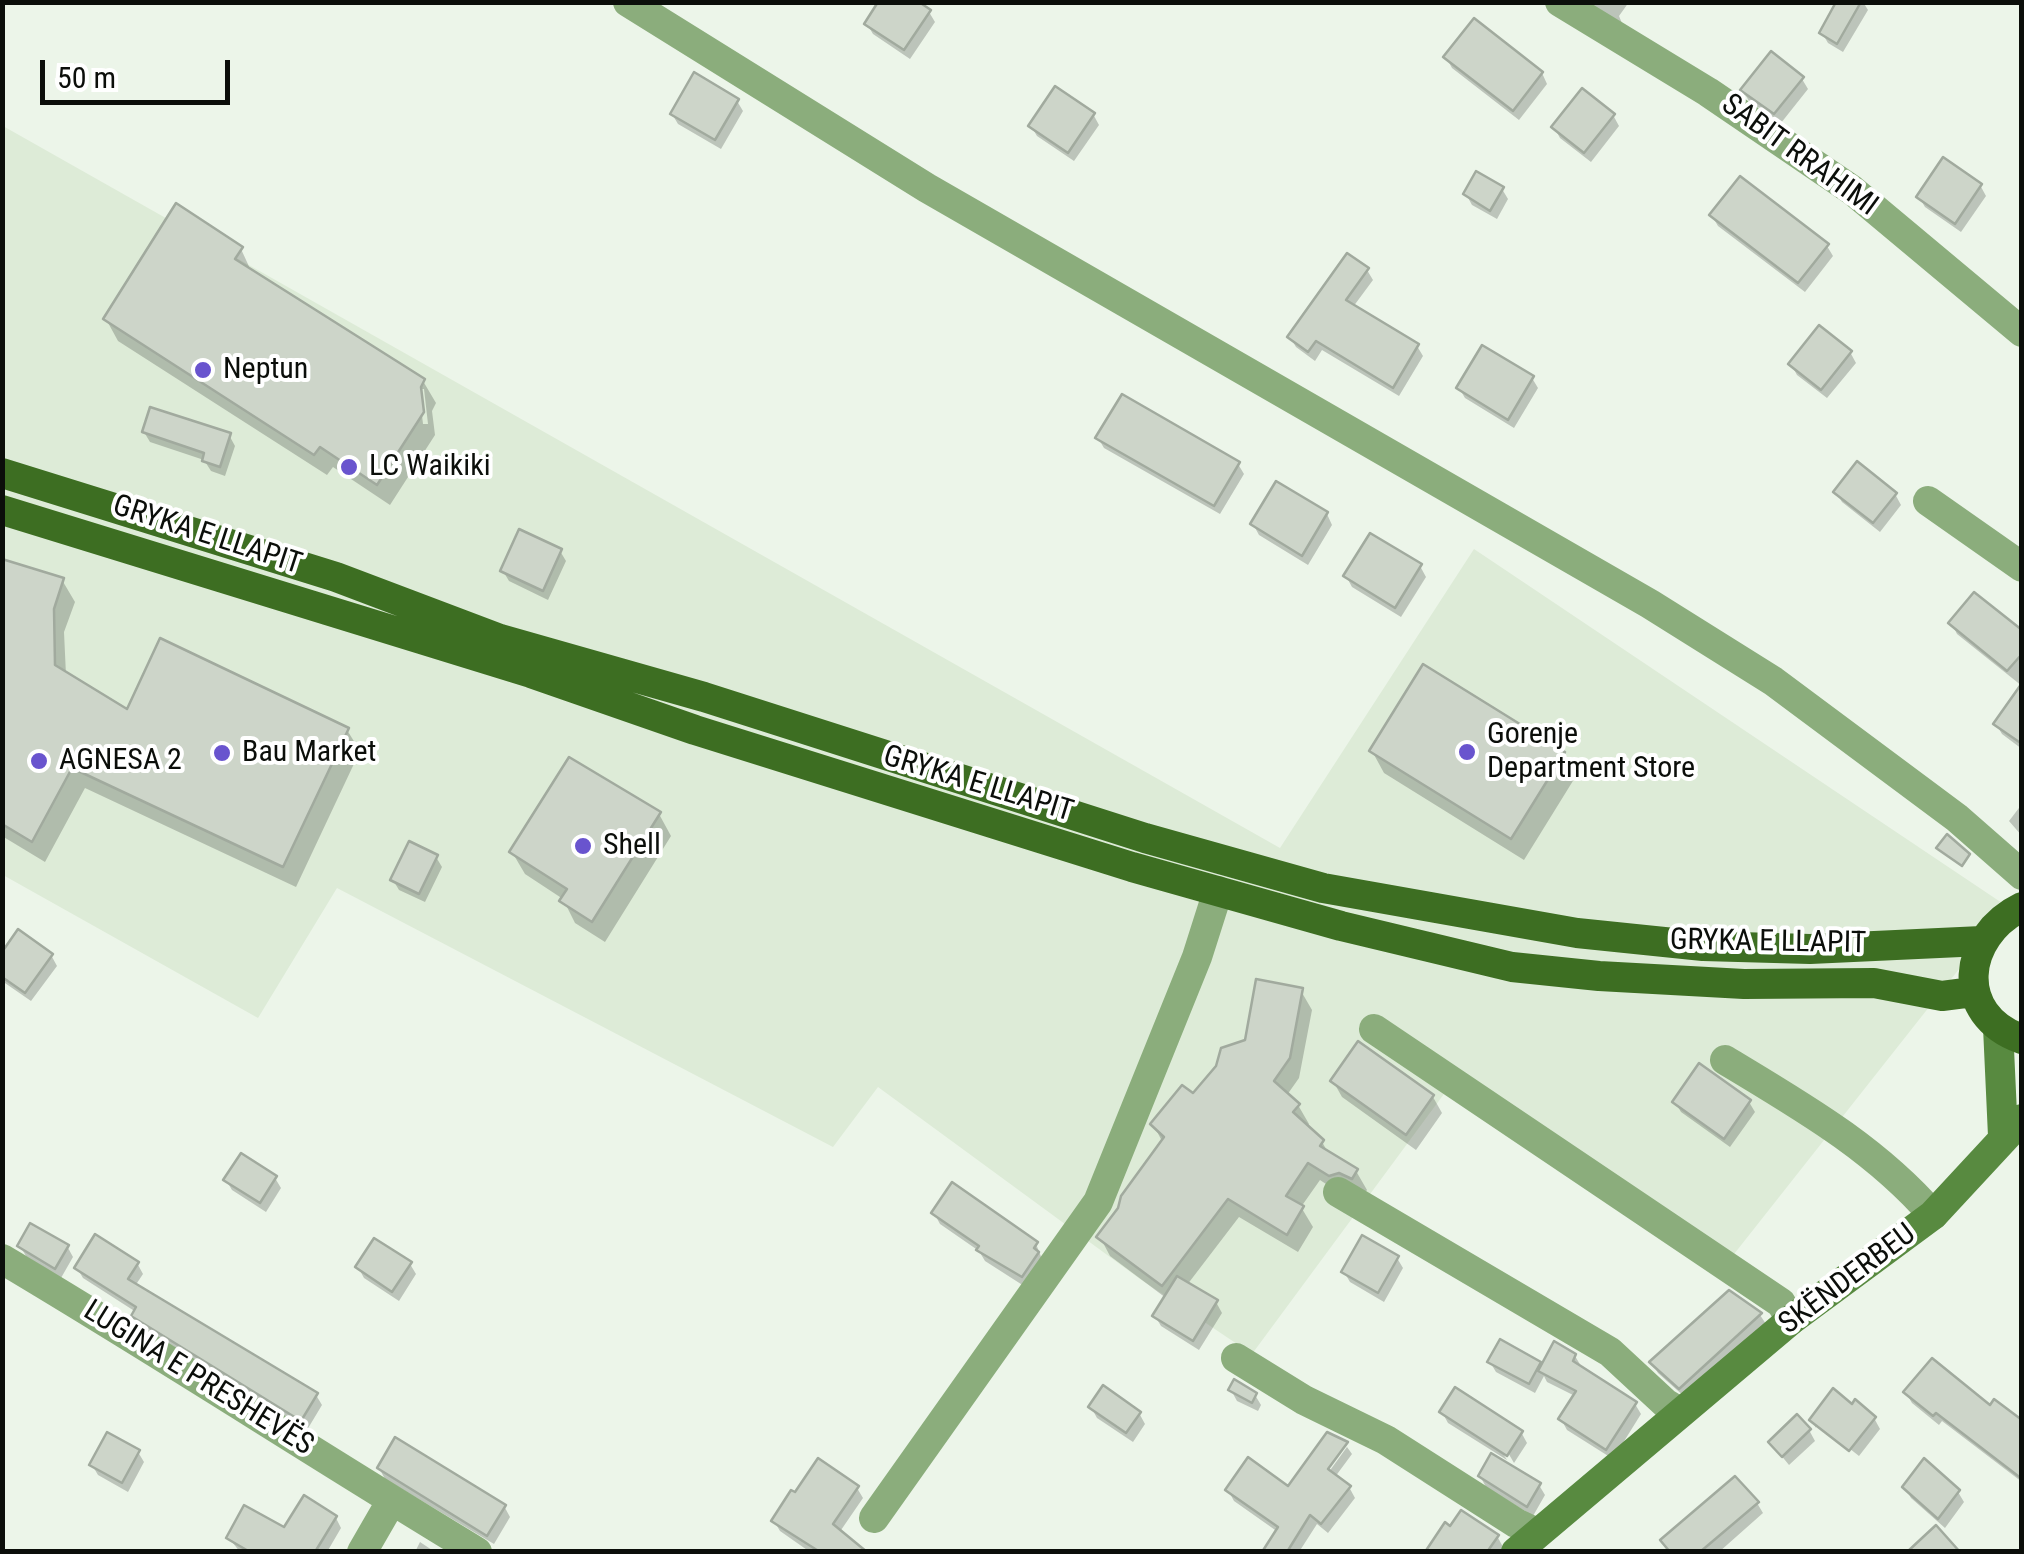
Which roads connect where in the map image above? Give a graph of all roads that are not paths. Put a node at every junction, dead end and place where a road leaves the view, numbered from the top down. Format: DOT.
graph roads {
  1 [pos="628,2"];
  2 [pos="1560,2"];
  3 [pos="2022,332"];
  4 [pos="2,473"];
  5 [pos="1928,501"];
  6 [pos="2,510"];
  7 [pos="2022,567"];
  8 [pos="2022,874"];
  9 [pos="1218,891"];
  10 [pos="2022,908"];
  11 [pos="1982,940"];
  12 [pos="1974,992"];
  13 [pos="1374,1028"];
  14 [pos="2010,1033"];
  15 [pos="1725,1060"];
  16 [pos="2012,1128"];
  17 [pos="1338,1192"];
  18 [pos="1933,1215"];
  19 [pos="2,1259"];
  20 [pos="1791,1320"];
  21 [pos="1236,1358"];
  22 [pos="1680,1412"];
  23 [pos="392,1500"];
  24 [pos="874,1518"];
  25 [pos="1526,1542"];
  26 [pos="362,1552"];
  27 [pos="477,1552"];
  1 -- 8 [label="street"];
  2 -- 3 [label="street, SABIT RRAHIMI"];
  4 -- 11 [label="main road, GRYKA E LLAPIT"];
  5 -- 7 [label="street"];
  6 -- 9 [label="main road, GRYKA E LLAPIT"];
  9 -- 12 [label="main road, GRYKA E LLAPIT"];
  9 -- 24 [label="street"];
  10 -- 11 [label="main road"];
  11 -- 12 [label="main road"];
  12 -- 14 [label="main road"];
  13 -- 20 [label="street"];
  14 -- 16 [label="main road, SKËNDERBEU"];
  15 -- 18 [label="street"];
  16 -- 18 [label="main road, SKËNDERBEU"];
  17 -- 22 [label="street"];
  18 -- 20 [label="main road, SKËNDERBEU"];
  19 -- 23 [label="street, LUGINA E PRESHEVËS"];
  20 -- 22 [label="main road, SKËNDERBEU"];
  21 -- 25 [label="street, SKËNDERBEU"];
  22 -- 25 [label="main road, SKËNDERBEU"];
  23 -- 26 [label="street"];
  23 -- 27 [label="street, LUGINA E PRESHEVËS"];
}
